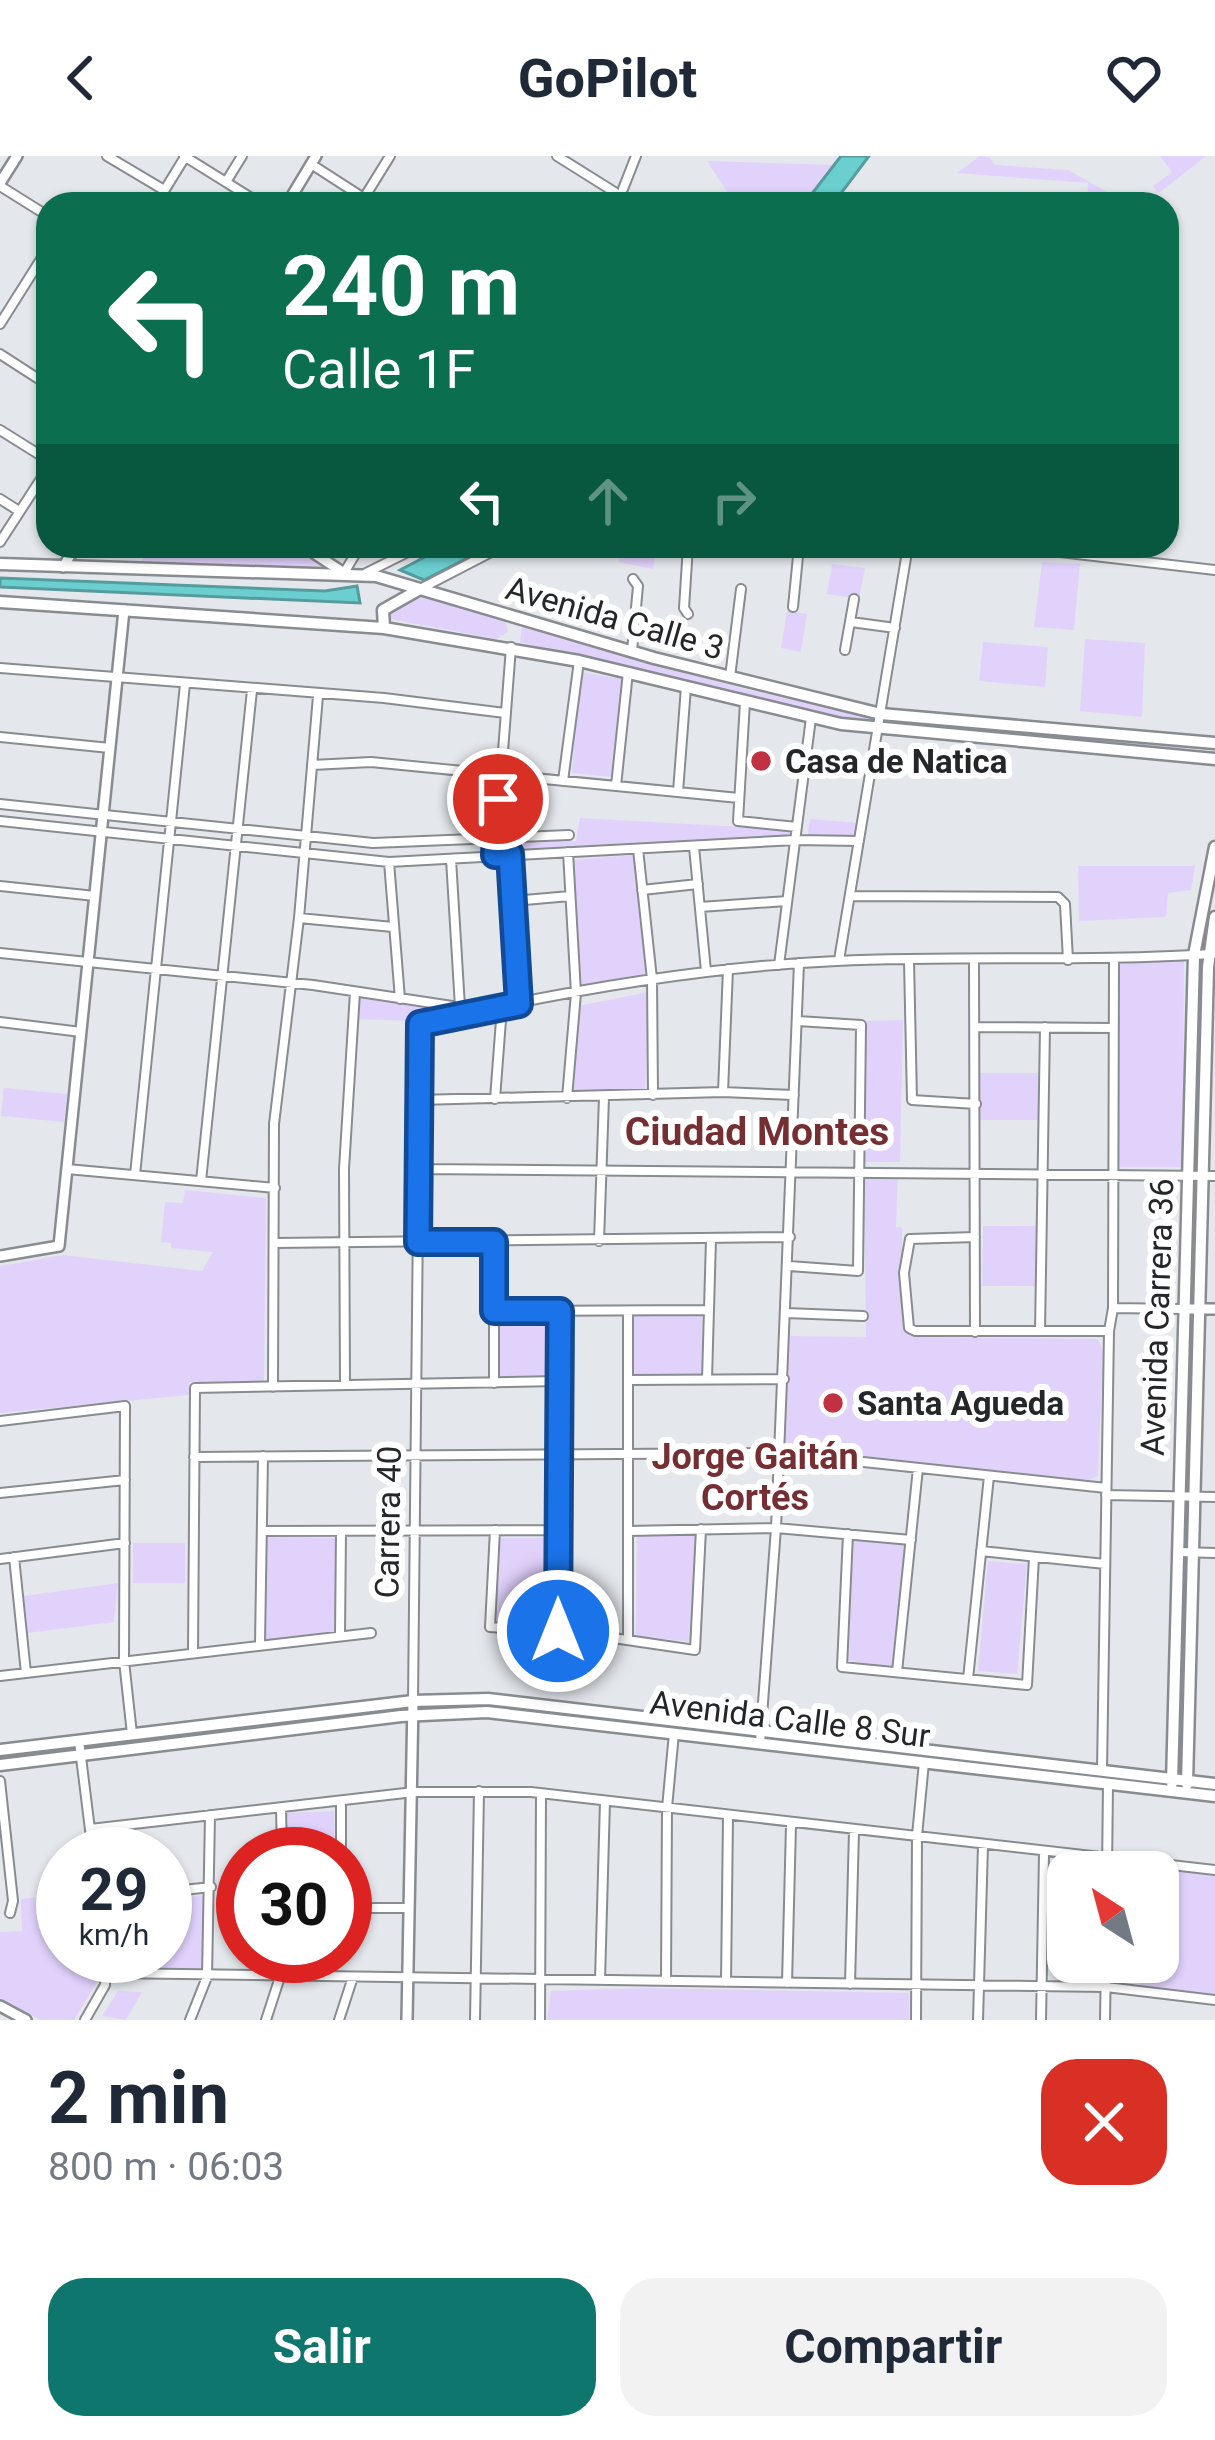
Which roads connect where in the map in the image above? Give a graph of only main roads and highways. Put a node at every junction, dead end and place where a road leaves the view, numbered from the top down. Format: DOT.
graph roads {
  1 [pos="0,564"];
  2 [pos="420,589"];
  3 [pos="0,602"];
  4 [pos="518,620"];
  5 [pos="384,628"];
  6 [pos="511,647"];
  7 [pos="1215,743"];
  8 [pos="1215,759"];
  9 [pos="1215,848"];
  10 [pos="1215,917"];
  11 [pos="1212,954"];
  12 [pos="1211,1030"];
  13 [pos="1209,1176"];
  14 [pos="413,1708"];
  15 [pos="79,1748"];
  16 [pos="0,1750"];
  17 [pos="925,1756"];
  18 [pos="0,1765"];
  19 [pos="1215,1784"];
  20 [pos="1171,1785"];
  21 [pos="1187,1787"];
  22 [pos="1215,1796"];
  1 -- 2 [label="main road, Avenida Calle 3"];
  2 -- 4 [label="main road, Avenida Calle 3"];
  2 -- 5 [label="main road"];
  3 -- 5 [label="main road, Avenida Calle 3"];
  4 -- 6 [label="main road"];
  4 -- 7 [label="main road, Avenida Calle 3"];
  5 -- 6 [label="main road, Avenida Calle 3"];
  6 -- 8 [label="main road, Avenida Calle 3"];
  9 -- 20 [label="main road, Avenida Carrera 36"];
  10 -- 11 [label="main road, Avenida Carrera 36"];
  11 -- 12 [label="main road, Avenida Carrera 36"];
  12 -- 13 [label="main road, Avenida Carrera 36"];
  13 -- 21 [label="main road, Avenida Carrera 36"];
  14 -- 15 [label="main road, Avenida Calle 8 Sur"];
  14 -- 15 [label="main road, Avenida Calle 8 Sur"];
  14 -- 17 [label="main road, Avenida Calle 8 Sur"];
  15 -- 16 [label="main road, Avenida Calle 8 Sur"];
  15 -- 18 [label="main road, Avenida Calle 8 Sur"];
  17 -- 20 [label="main road, Avenida Calle 8 Sur"];
  17 -- 20 [label="main road, Avenida Calle 8 Sur"];
  19 -- 21 [label="main road, Avenida Calle 8 Sur"];
  20 -- 21 [label="main road, Avenida Calle 8 Sur"];
  21 -- 22 [label="main road, Avenida Calle 8 Sur"];
}
